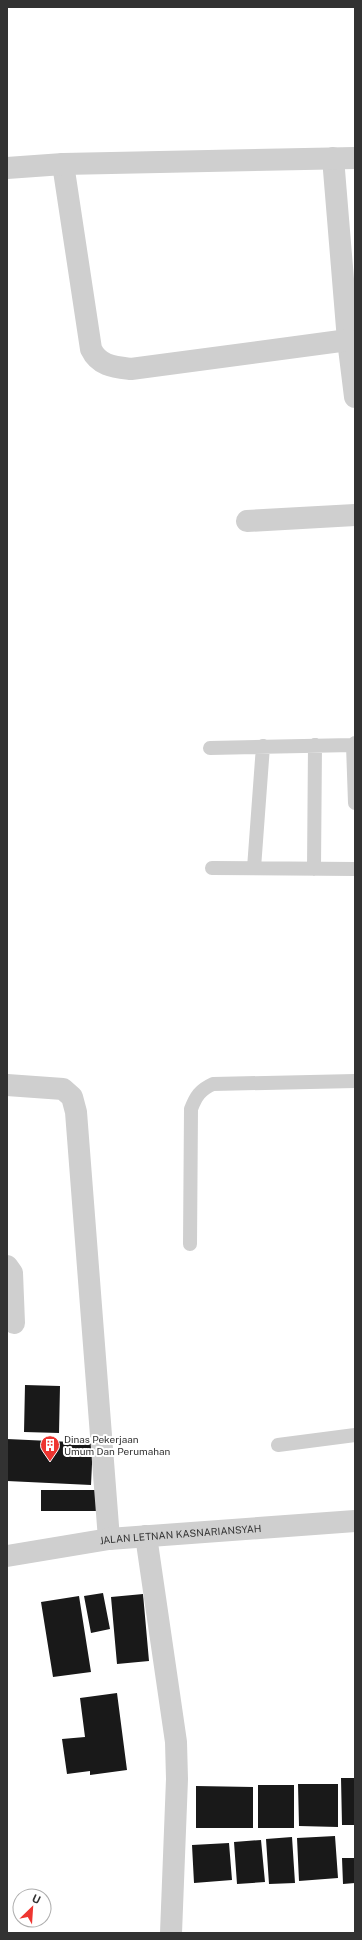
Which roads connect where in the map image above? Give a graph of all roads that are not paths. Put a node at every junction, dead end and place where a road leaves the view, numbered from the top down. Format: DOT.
graph roads {
  1 [pos="333,158"];
  2 [pos="355,158"];
  3 [pos="63,164"];
  4 [pos="7,168"];
  5 [pos="348,340"];
  6 [pos="355,397"];
  7 [pos="355,515"];
  8 [pos="247,521"];
  9 [pos="354,744"];
  10 [pos="315,745"];
  11 [pos="263,746"];
  12 [pos="210,748"];
  13 [pos="355,803"];
  14 [pos="212,868"];
  15 [pos="254,868"];
  16 [pos="314,869"];
  17 [pos="355,869"];
  18 [pos="355,1081"];
  19 [pos="7,1085"];
  20 [pos="190,1244"];
  21 [pos="7,1266"];
  22 [pos="14,1323"];
  23 [pos="355,1435"];
  24 [pos="278,1445"];
  25 [pos="355,1521"];
  26 [pos="146,1536"];
  27 [pos="109,1539"];
  28 [pos="7,1556"];
  29 [pos="171,1933"];
  1 -- 2 [label="street"];
  1 -- 3 [label="street"];
  1 -- 5 [label="street"];
  3 -- 4 [label="street"];
  3 -- 5 [label="street"];
  5 -- 6 [label="street"];
  7 -- 8 [label="street"];
  9 -- 10 [label="lane"];
  9 -- 13 [label="lane"];
  10 -- 11 [label="lane"];
  10 -- 16 [label="lane"];
  11 -- 12 [label="lane"];
  11 -- 15 [label="lane"];
  14 -- 15 [label="lane"];
  15 -- 16 [label="lane"];
  16 -- 17 [label="lane"];
  18 -- 20 [label="lane"];
  19 -- 27 [label="street"];
  21 -- 22 [label="street"];
  23 -- 24 [label="lane"];
  25 -- 26 [label="street, JALAN LETNAN KASNARIANSYAH"];
  26 -- 27 [label="street, JALAN LETNAN KASNARIANSYAH"];
  26 -- 29 [label="street"];
  27 -- 28 [label="street, JALAN LETNAN KASNARIANSYAH"];
}
